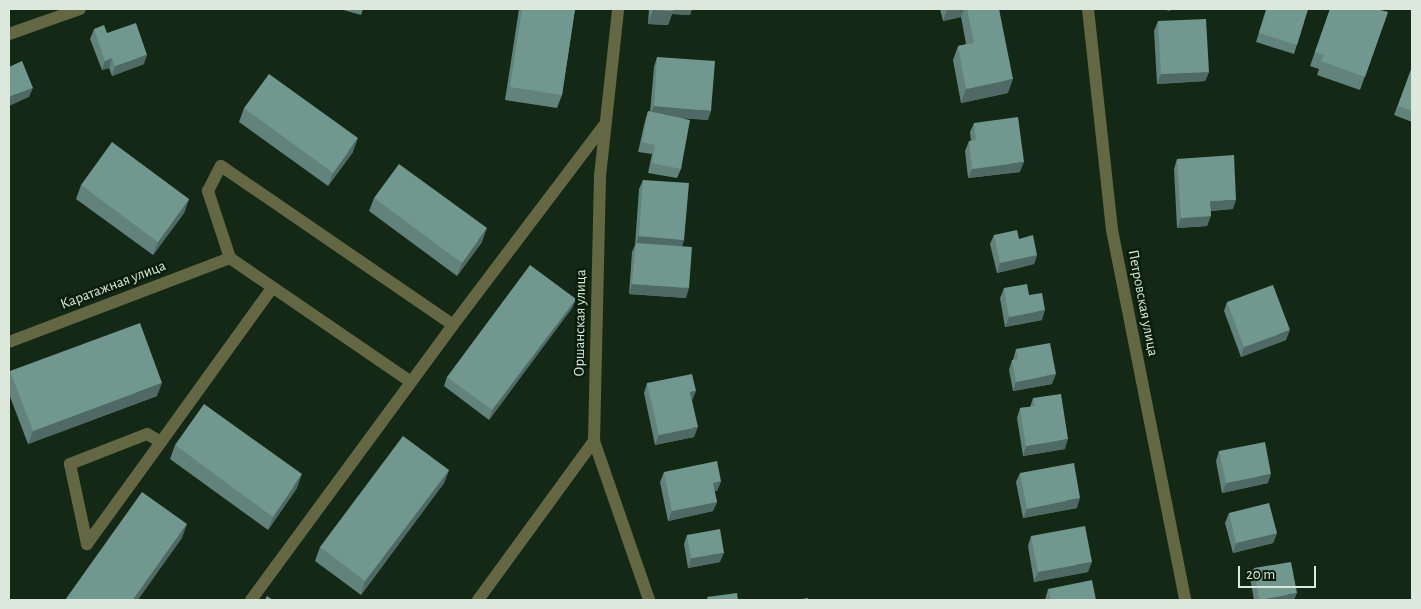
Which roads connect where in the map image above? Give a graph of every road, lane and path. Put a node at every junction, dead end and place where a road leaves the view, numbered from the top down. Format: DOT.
graph roads {
  1 [pos="80,9"];
  2 [pos="618,9"];
  3 [pos="1088,9"];
  4 [pos="9,34"];
  5 [pos="605,124"];
  6 [pos="230,258"];
  7 [pos="272,288"];
  8 [pos="453,325"];
  9 [pos="9,342"];
  10 [pos="411,382"];
  11 [pos="594,441"];
  12 [pos="161,442"];
  13 [pos="251,600"];
  14 [pos="478,600"];
  15 [pos="649,600"];
  16 [pos="1185,600"];
  1 -- 4 [label="street"];
  2 -- 5 [label="street, Оршанская улица"];
  3 -- 16 [label="street, Петровская улица"];
  5 -- 8 [label="street"];
  5 -- 11 [label="street, Оршанская улица"];
  6 -- 7 [label="street"];
  6 -- 8 [label="street"];
  6 -- 9 [label="street, Каратажная улица"];
  7 -- 10 [label="street"];
  7 -- 12 [label="street"];
  8 -- 10 [label="street"];
  10 -- 13 [label="street"];
  11 -- 14 [label="street"];
  11 -- 15 [label="street"];
  12 -- 12 [label="street"];
}
